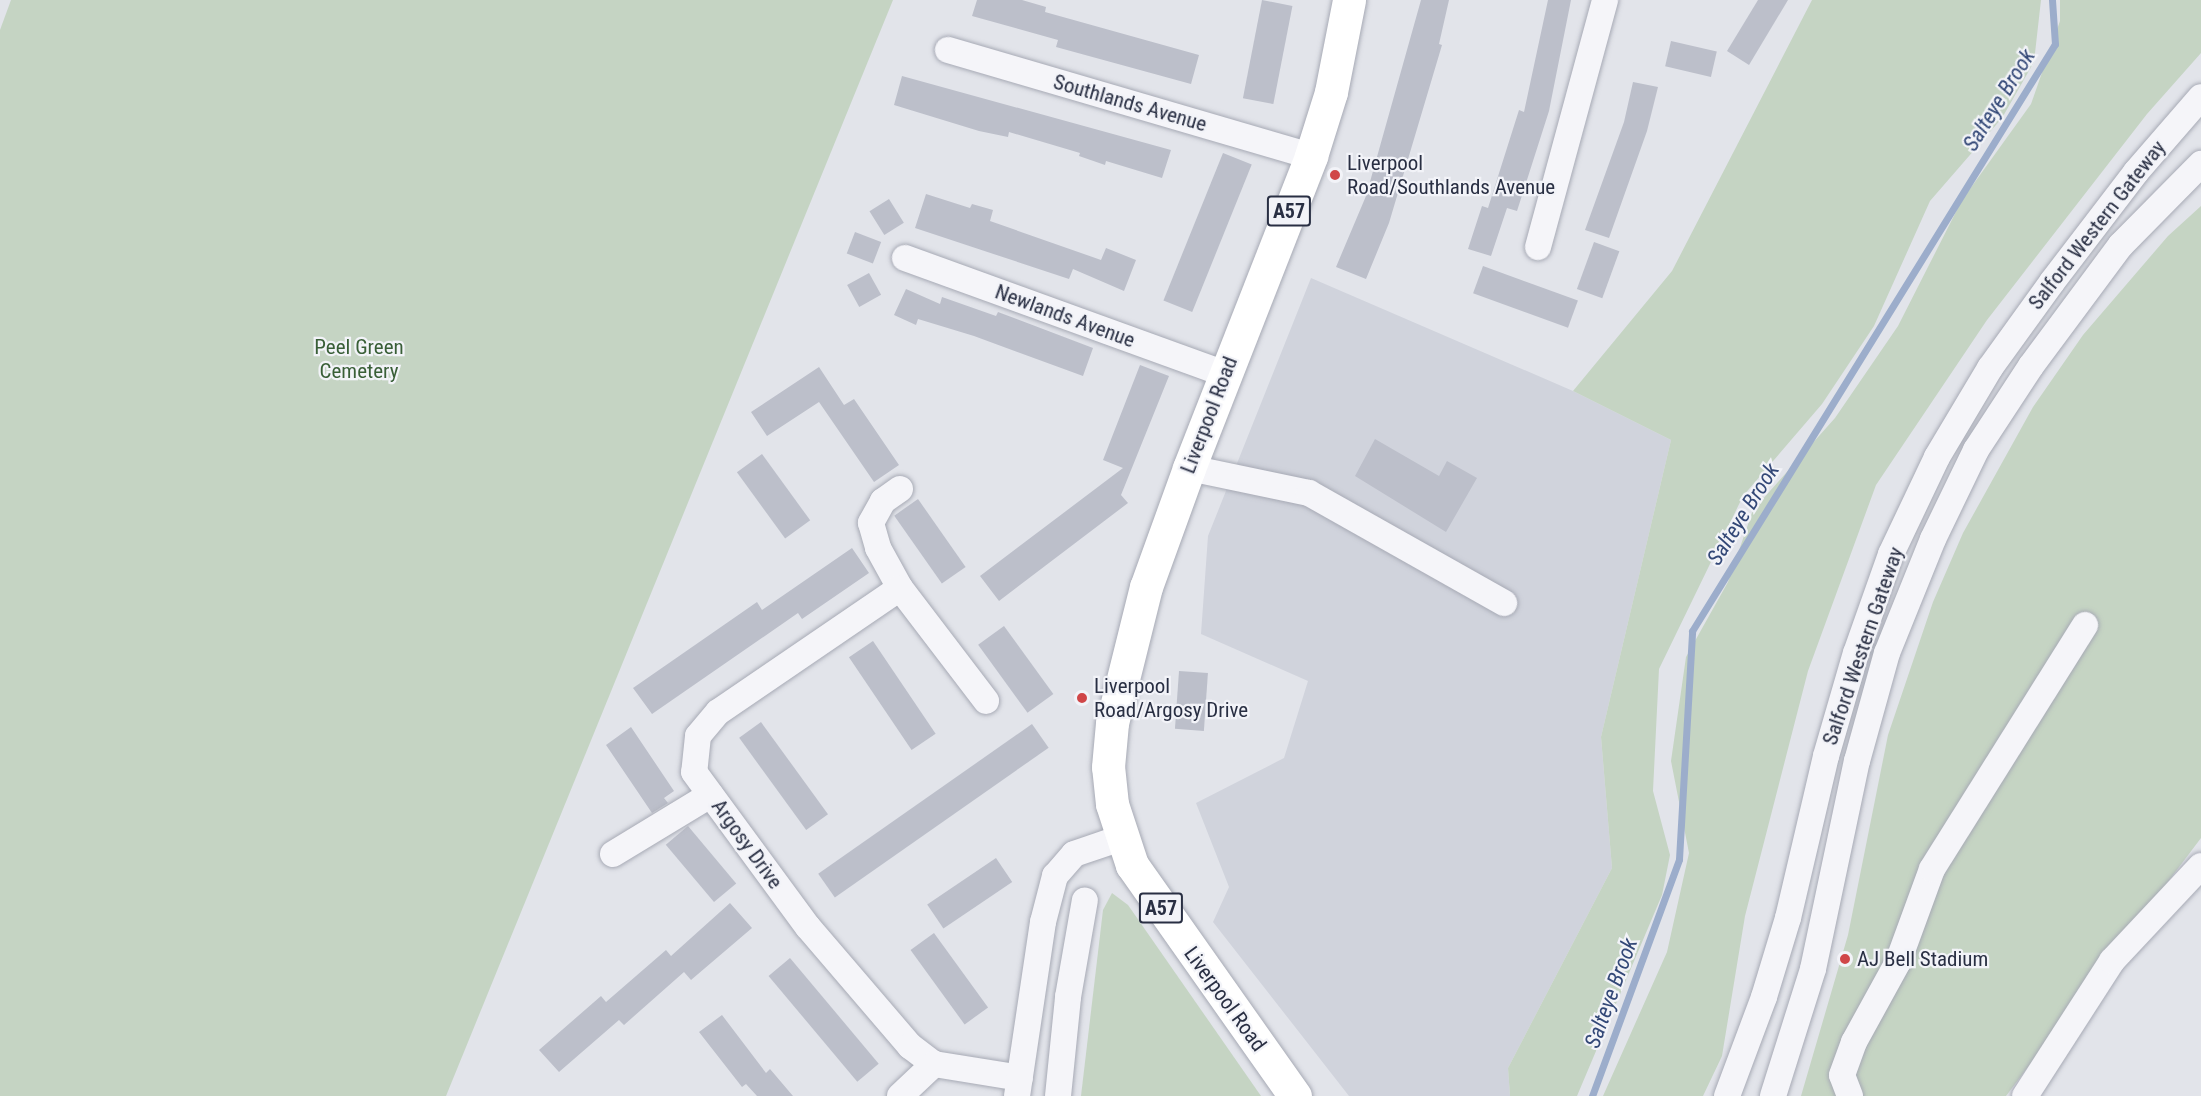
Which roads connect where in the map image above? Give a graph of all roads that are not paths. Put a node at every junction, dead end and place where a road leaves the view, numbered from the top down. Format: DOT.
graph roads {
  1 [pos="1350,0"];
  2 [pos="1605,0"];
  3 [pos="948,50"];
  4 [pos="2201,97"];
  5 [pos="1311,156"];
  6 [pos="2201,164"];
  7 [pos="1538,247"];
  8 [pos="905,258"];
  9 [pos="1225,374"];
  10 [pos="1189,468"];
  11 [pos="900,489"];
  12 [pos="900,588"];
  13 [pos="1504,603"];
  14 [pos="2085,625"];
  15 [pos="987,701"];
  16 [pos="710,795"];
  17 [pos="1121,838"];
  18 [pos="613,854"];
  19 [pos="2201,866"];
  20 [pos="1085,900"];
  21 [pos="1789,1050"];
  22 [pos="934,1064"];
  23 [pos="1018,1087"];
  24 [pos="900,1096"];
  25 [pos="1058,1096"];
  26 [pos="1295,1096"];
  27 [pos="1727,1096"];
  28 [pos="1756,1096"];
  29 [pos="1773,1096"];
  30 [pos="1850,1096"];
  31 [pos="2025,1096"];
  1 -- 5 [label="highway, Liverpool Road / A57"];
  2 -- 7 [label="street"];
  3 -- 5 [label="street, Southlands Avenue"];
  4 -- 27 [label="street, Salford Western Gateway"];
  5 -- 9 [label="highway, Liverpool Road / A57"];
  6 -- 21 [label="street, Salford Western Gateway"];
  8 -- 9 [label="street, Newlands Avenue"];
  9 -- 10 [label="highway, Liverpool Road / A57"];
  10 -- 13 [label="street"];
  10 -- 17 [label="highway, Liverpool Road / A57"];
  11 -- 12 [label="street"];
  12 -- 15 [label="street"];
  12 -- 16 [label="street, Argosy Drive"];
  14 -- 30 [label="street"];
  16 -- 18 [label="street"];
  16 -- 22 [label="street, Argosy Drive"];
  17 -- 23 [label="street"];
  17 -- 26 [label="highway, Liverpool Road / A57"];
  19 -- 31 [label="street"];
  20 -- 25 [label="street"];
  21 -- 28 [label="street"];
  21 -- 29 [label="street, Salford Western Gateway"];
  22 -- 23 [label="street, Argosy Drive"];
  22 -- 24 [label="street"];
}
